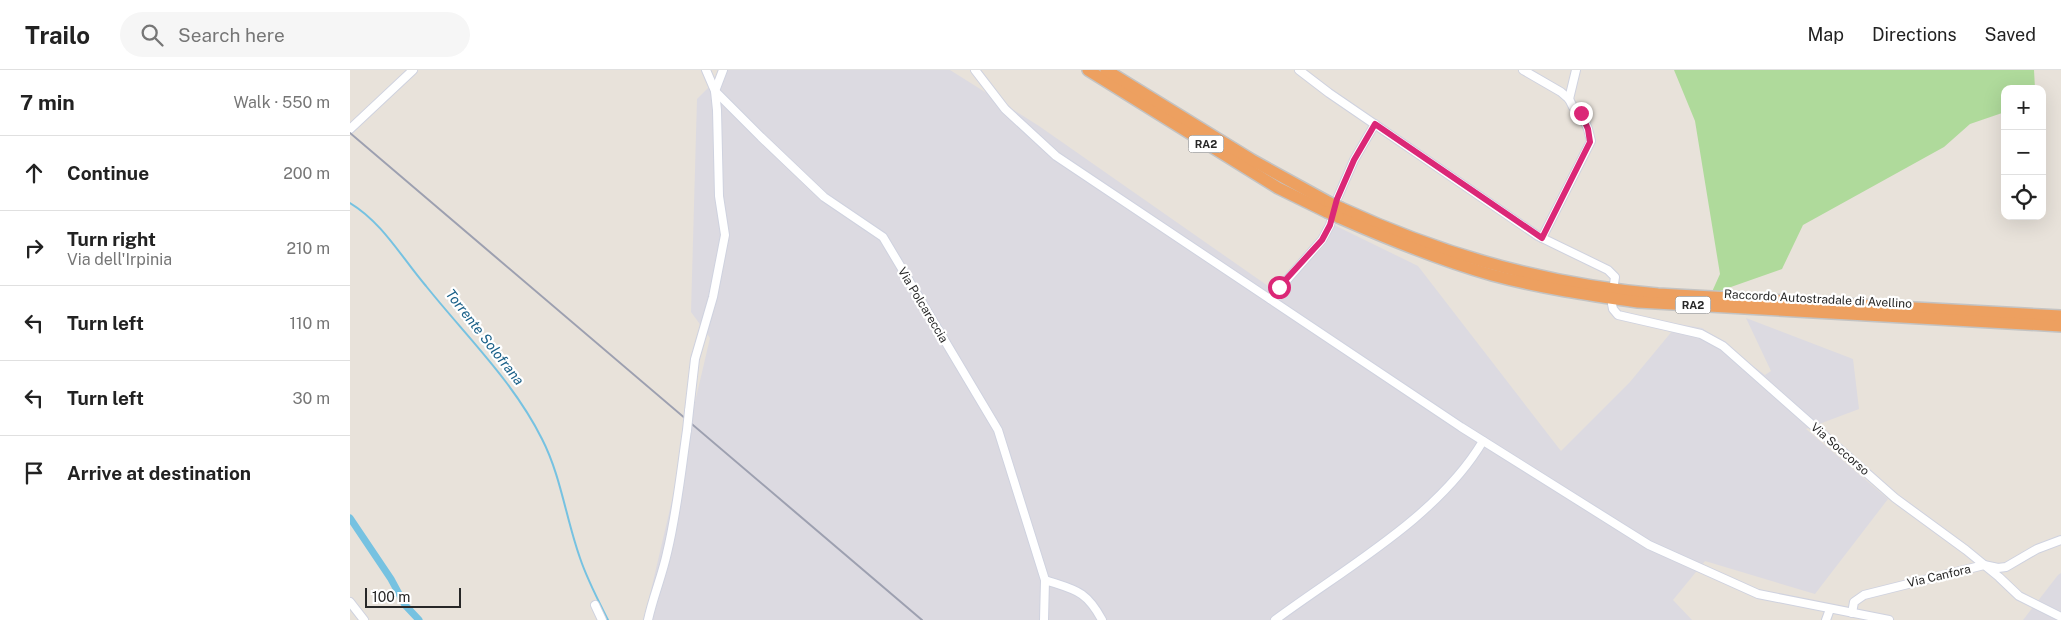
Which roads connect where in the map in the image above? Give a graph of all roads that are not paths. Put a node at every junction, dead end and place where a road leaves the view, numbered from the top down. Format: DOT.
graph roads {
  1 [pos="413,70"];
  2 [pos="706,70"];
  3 [pos="723,70"];
  4 [pos="975,70"];
  5 [pos="1088,70"];
  6 [pos="1106,70"];
  7 [pos="1299,70"];
  8 [pos="1523,70"];
  9 [pos="1576,70"];
  10 [pos="715,91"];
  11 [pos="1569,99"];
  12 [pos="1375,124"];
  13 [pos="350,129"];
  14 [pos="1334,210"];
  15 [pos="1542,238"];
  16 [pos="1614,284"];
  17 [pos="1270,299"];
  18 [pos="1612,304"];
  19 [pos="2061,316"];
  20 [pos="2061,326"];
  21 [pos="1483,441"];
  22 [pos="2061,540"];
  23 [pos="1984,565"];
  24 [pos="1045,580"];
  25 [pos="350,602"];
  26 [pos="596,605"];
  27 [pos="1830,609"];
  28 [pos="1852,613"];
  29 [pos="2061,617"];
  30 [pos="364,620"];
  31 [pos="602,620"];
  32 [pos="648,620"];
  33 [pos="1044,620"];
  34 [pos="1102,620"];
  35 [pos="1275,620"];
  36 [pos="1826,620"];
  37 [pos="1889,620"];
  1 -- 13 [label="street"];
  2 -- 10 [label="street"];
  3 -- 10 [label="street"];
  4 -- 17 [label="street"];
  5 -- 14 [label="highway, Raccordo Autostradale di Avellino / RA2"];
  6 -- 14 [label="highway, Raccordo Autostradale di Avellino / RA2"];
  7 -- 12 [label="street"];
  8 -- 11 [label="street"];
  9 -- 11 [label="street"];
  10 -- 24 [label="street, Via Polcareccia"];
  10 -- 32 [label="street, bridge"];
  11 -- 15 [label="street"];
  12 -- 15 [label="street"];
  12 -- 17 [label="street"];
  14 -- 19 [label="highway, Raccordo Autostradale di Avellino / RA2"];
  14 -- 20 [label="highway, Raccordo Autostradale di Avellino / RA2"];
  15 -- 16 [label="street"];
  17 -- 21 [label="street"];
  18 -- 23 [label="street, Via Soccorso"];
  21 -- 27 [label="street"];
  21 -- 35 [label="street"];
  22 -- 23 [label="street, Via Canfora"];
  23 -- 28 [label="street, Via Canfora"];
  23 -- 29 [label="street, Via Soccorso"];
  24 -- 33 [label="street, Via Polcareccia"];
  24 -- 34 [label="street"];
  25 -- 30 [label="street"];
  26 -- 31 [label="street"];
  27 -- 28 [label="street"];
  27 -- 36 [label="street"];
  28 -- 37 [label="street"];
}
